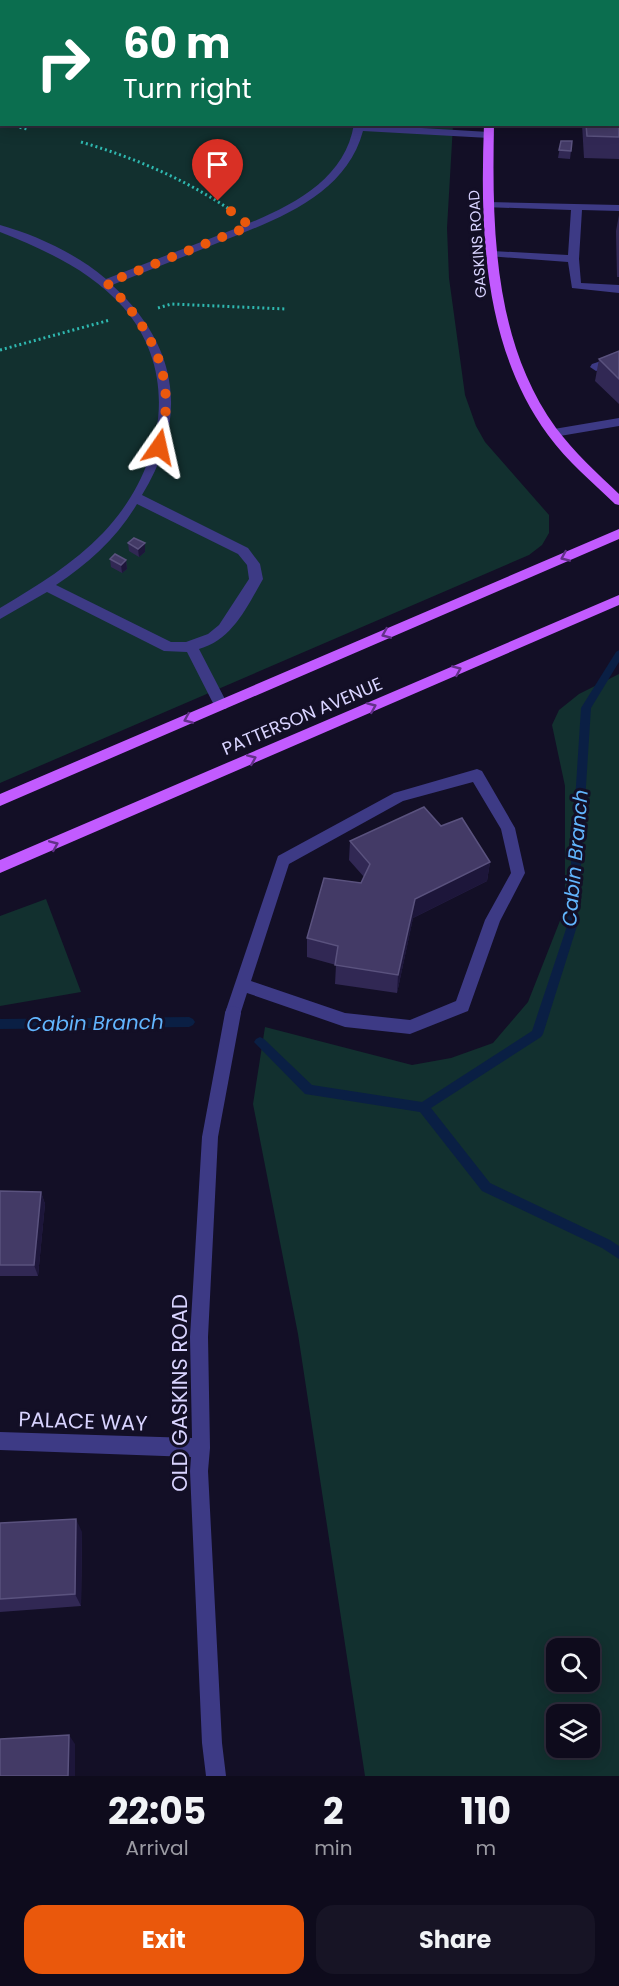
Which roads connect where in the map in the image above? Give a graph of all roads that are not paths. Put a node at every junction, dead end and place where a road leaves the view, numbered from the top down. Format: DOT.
graph roads {
  1 [pos="359,126"];
  2 [pos="489,130"];
  3 [pos="488,205"];
  4 [pos="577,208"];
  5 [pos="619,208"];
  6 [pos="0,228"];
  7 [pos="492,255"];
  8 [pos="573,259"];
  9 [pos="107,283"];
  10 [pos="619,289"];
  11 [pos="619,359"];
  12 [pos="596,368"];
  13 [pos="619,422"];
  14 [pos="554,433"];
  15 [pos="137,498"];
  16 [pos="619,501"];
  17 [pos="619,534"];
  18 [pos="48,586"];
  19 [pos="619,600"];
  20 [pos="0,614"];
  21 [pos="191,647"];
  22 [pos="221,705"];
  23 [pos="0,800"];
  24 [pos="0,867"];
  25 [pos="242,984"];
  26 [pos="0,1441"];
  27 [pos="201,1448"];
  28 [pos="216,1776"];
  1 -- 2 [label="street"];
  1 -- 9 [label="street"];
  2 -- 3 [label="main road, GASKINS ROAD"];
  3 -- 4 [label="street"];
  3 -- 7 [label="main road, GASKINS ROAD"];
  4 -- 5 [label="street"];
  4 -- 8 [label="street"];
  6 -- 9 [label="street"];
  7 -- 8 [label="street"];
  7 -- 14 [label="main road, GASKINS ROAD"];
  8 -- 10 [label="street"];
  9 -- 15 [label="street"];
  11 -- 12 [label="street"];
  13 -- 14 [label="street"];
  14 -- 16 [label="main road, GASKINS ROAD"];
  15 -- 18 [label="street"];
  15 -- 21 [label="street"];
  17 -- 22 [label="main road, one-way"];
  18 -- 20 [label="street"];
  18 -- 21 [label="street"];
  24 -- 19 [label="main road, PATTERSON AVENUE, one-way"];
  21 -- 22 [label="street"];
  22 -- 23 [label="main road, one-way"];
  25 -- 25 [label="street, OLD GASKINS ROAD"];
  25 -- 27 [label="street, OLD GASKINS ROAD"];
  26 -- 27 [label="street, PALACE WAY"];
  27 -- 28 [label="street, OLD GASKINS ROAD"];
}
